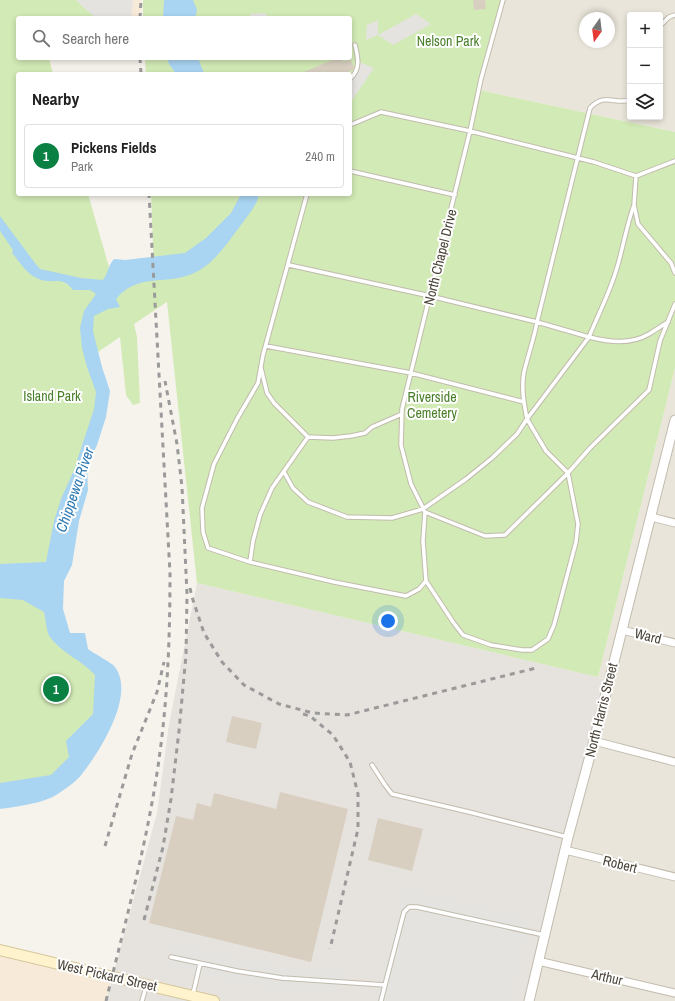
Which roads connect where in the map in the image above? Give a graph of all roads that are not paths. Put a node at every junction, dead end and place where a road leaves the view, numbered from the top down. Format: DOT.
graph roads {
  1 [pos="503,0"];
  2 [pos="675,15"];
  3 [pos="663,23"];
  4 [pos="355,45"];
  5 [pos="352,77"];
  6 [pos="627,101"];
  7 [pos="352,124"];
  8 [pos="470,131"];
  9 [pos="578,158"];
  10 [pos="675,161"];
  11 [pos="352,171"];
  12 [pos="636,176"];
  13 [pos="455,195"];
  14 [pos="307,196"];
  15 [pos="634,205"];
  16 [pos="289,265"];
  17 [pos="675,273"];
  18 [pos="430,296"];
  19 [pos="675,304"];
  20 [pos="537,322"];
  21 [pos="668,322"];
  22 [pos="588,337"];
  23 [pos="266,346"];
  24 [pos="261,367"];
  25 [pos="411,373"];
  26 [pos="524,402"];
  27 [pos="402,414"];
  28 [pos="527,419"];
  29 [pos="675,420"];
  30 [pos="308,437"];
  31 [pos="284,472"];
  32 [pos="568,474"];
  33 [pos="424,510"];
  34 [pos="651,517"];
  35 [pos="675,523"];
  36 [pos="250,562"];
  37 [pos="426,581"];
  38 [pos="622,630"];
  39 [pos="675,643"];
  40 [pos="594,742"];
  41 [pos="675,762"];
  42 [pos="372,765"];
  43 [pos="568,837"];
  44 [pos="565,850"];
  45 [pos="675,877"];
  46 [pos="545,935"];
  47 [pos="0,950"];
  48 [pos="171,957"];
  49 [pos="538,961"];
  50 [pos="200,964"];
  51 [pos="147,985"];
  52 [pos="385,985"];
  53 [pos="675,993"];
  54 [pos="192,996"];
  55 [pos="142,1001"];
  56 [pos="214,1001"];
  57 [pos="381,1001"];
  58 [pos="529,1001"];
  1 -- 8 [label="lane, North Chapel Drive"];
  2 -- 3 [label="lane"];
  4 -- 5 [label="lane"];
  6 -- 9 [label="lane"];
  7 -- 8 [label="lane"];
  8 -- 9 [label="lane"];
  8 -- 13 [label="lane, North Chapel Drive"];
  9 -- 12 [label="lane"];
  9 -- 20 [label="lane"];
  10 -- 12 [label="lane"];
  11 -- 13 [label="lane"];
  12 -- 15 [label="lane"];
  13 -- 18 [label="lane, North Chapel Drive"];
  14 -- 16 [label="lane"];
  15 -- 17 [label="lane"];
  15 -- 22 [label="lane"];
  16 -- 18 [label="lane"];
  16 -- 23 [label="lane"];
  18 -- 20 [label="lane"];
  18 -- 25 [label="lane, North Chapel Drive"];
  19 -- 21 [label="lane"];
  20 -- 22 [label="lane"];
  20 -- 26 [label="lane"];
  21 -- 22 [label="lane"];
  21 -- 32 [label="lane"];
  22 -- 28 [label="lane"];
  23 -- 24 [label="lane"];
  23 -- 25 [label="lane"];
  24 -- 30 [label="lane"];
  24 -- 36 [label="lane"];
  25 -- 26 [label="lane"];
  25 -- 27 [label="lane, North Chapel Drive"];
  26 -- 28 [label="lane"];
  27 -- 30 [label="lane"];
  27 -- 33 [label="lane, North Chapel Drive"];
  28 -- 32 [label="lane"];
  28 -- 33 [label="lane"];
  29 -- 34 [label="street, North Harris Street"];
  30 -- 31 [label="lane"];
  31 -- 33 [label="lane"];
  31 -- 36 [label="lane"];
  32 -- 33 [label="lane"];
  32 -- 37 [label="lane"];
  33 -- 37 [label="lane"];
  34 -- 35 [label="street"];
  34 -- 38 [label="street, North Harris Street"];
  36 -- 37 [label="lane"];
  38 -- 39 [label="street, Ward"];
  38 -- 40 [label="street, North Harris Street"];
  40 -- 41 [label="street"];
  40 -- 43 [label="street, North Harris Street"];
  42 -- 43 [label="lane"];
  43 -- 44 [label="street, North Harris Street"];
  44 -- 45 [label="street, Robert"];
  44 -- 46 [label="street, North Harris Street"];
  46 -- 49 [label="street, North Harris Street"];
  46 -- 52 [label="lane"];
  47 -- 51 [label="main road, West Pickard Street"];
  48 -- 50 [label="lane"];
  49 -- 53 [label="street, Arthur"];
  49 -- 58 [label="street, North Harris Street"];
  50 -- 52 [label="lane"];
  50 -- 54 [label="lane"];
  51 -- 54 [label="main road, West Pickard Street"];
  51 -- 55 [label="lane"];
  52 -- 57 [label="lane"];
  54 -- 56 [label="main road, West Pickard Street"];
}
